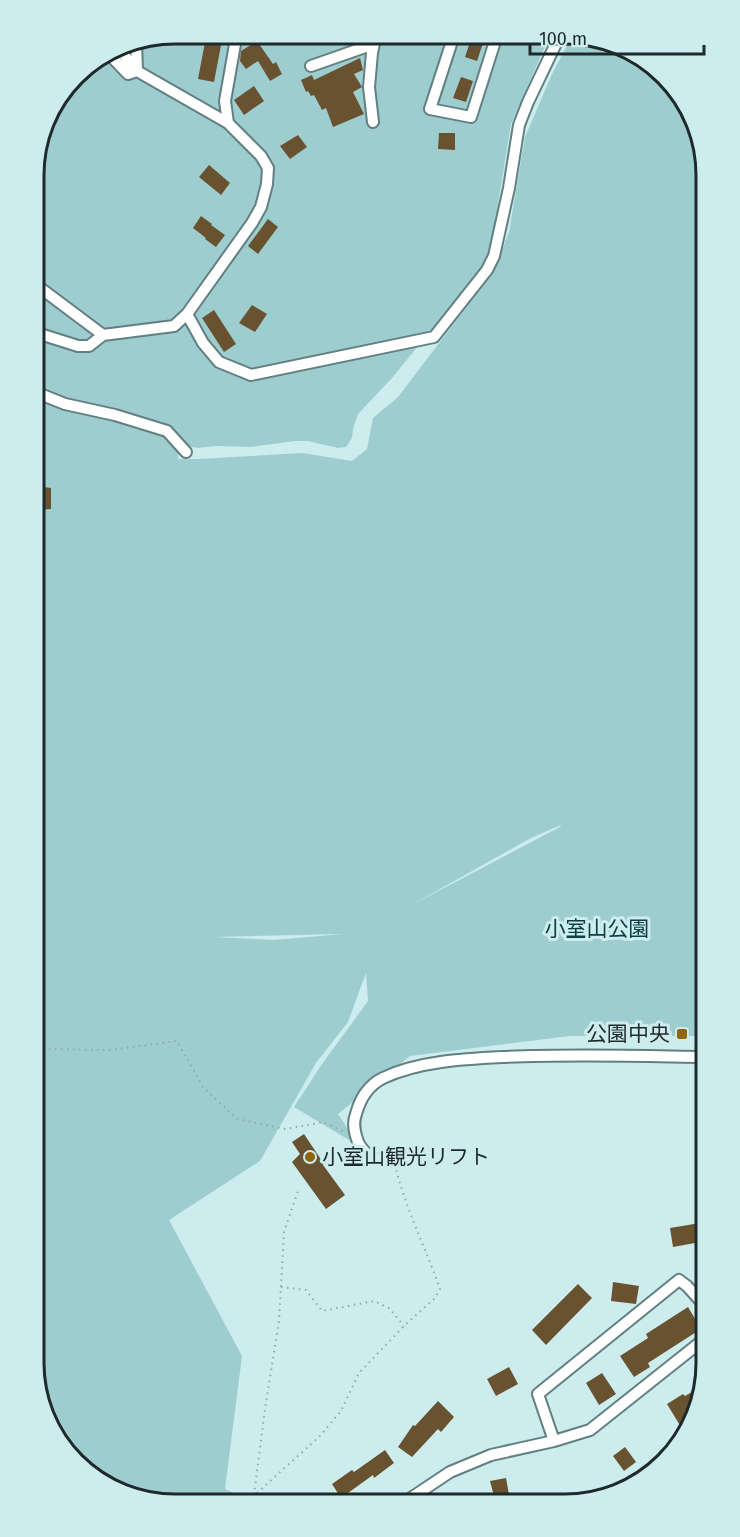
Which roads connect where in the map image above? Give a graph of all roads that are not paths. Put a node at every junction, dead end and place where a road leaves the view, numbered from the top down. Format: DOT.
graph roads {
  1 [pos="235,44"];
  2 [pos="363,44"];
  3 [pos="374,44"];
  4 [pos="451,44"];
  5 [pos="494,44"];
  6 [pos="556,44"];
  7 [pos="136,49"];
  8 [pos="123,54"];
  9 [pos="113,59"];
  10 [pos="311,66"];
  11 [pos="137,71"];
  12 [pos="374,122"];
  13 [pos="228,123"];
  14 [pos="44,291"];
  15 [pos="187,314"];
  16 [pos="104,334"];
  17 [pos="44,335"];
  18 [pos="44,396"];
  19 [pos="186,452"];
  20 [pos="696,1057"];
  21 [pos="411,1154"];
  22 [pos="696,1296"];
  23 [pos="696,1344"];
  24 [pos="554,1441"];
  25 [pos="417,1494"];
  1 -- 13 [label="street"];
  2 -- 10 [label="street"];
  3 -- 12 [label="street"];
  4 -- 5 [label="street"];
  6 -- 15 [label="street"];
  7 -- 11 [label="street"];
  8 -- 11 [label="street"];
  9 -- 11 [label="street"];
  11 -- 13 [label="street"];
  13 -- 15 [label="street"];
  14 -- 16 [label="street"];
  15 -- 16 [label="street"];
  16 -- 17 [label="street"];
  18 -- 19 [label="street"];
  20 -- 21 [label="street"];
  22 -- 24 [label="street"];
  23 -- 24 [label="street"];
  24 -- 25 [label="street"];
}
